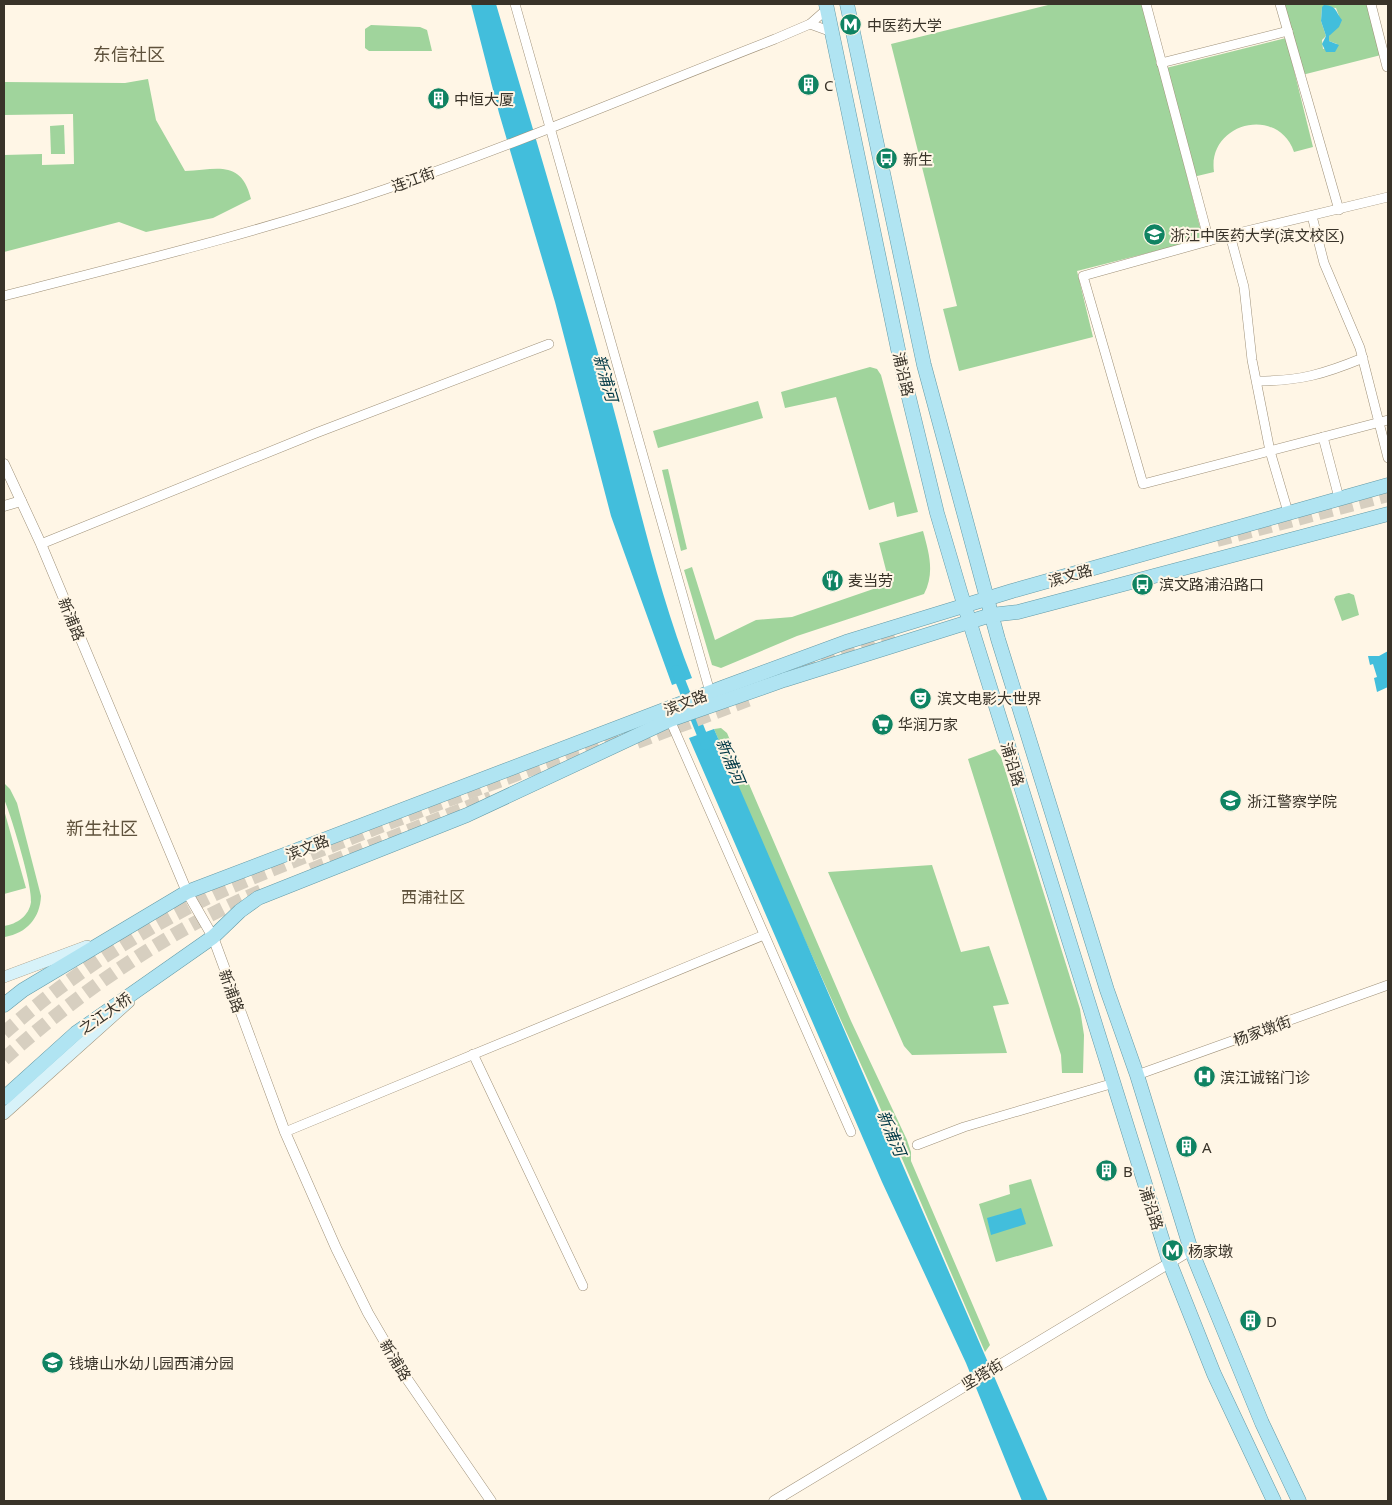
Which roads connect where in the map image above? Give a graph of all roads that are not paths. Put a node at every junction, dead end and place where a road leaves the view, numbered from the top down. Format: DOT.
graph roads {
  1 [pos="515,4"];
  2 [pos="847,4"];
  3 [pos="1146,4"];
  4 [pos="1280,4"];
  5 [pos="1371,4"];
  6 [pos="826,7"];
  7 [pos="810,24"];
  8 [pos="1288,31"];
  9 [pos="832,32"];
  10 [pos="1162,64"];
  11 [pos="1387,67"];
  12 [pos="547,128"];
  13 [pos="1388,197"];
  14 [pos="1339,210"];
  15 [pos="1312,216"];
  16 [pos="1230,235"];
  17 [pos="1208,241"];
  18 [pos="4,296"];
  19 [pos="548,344"];
  20 [pos="1363,358"];
  21 [pos="1258,381"];
  22 [pos="1384,422"];
  23 [pos="1323,437"];
  24 [pos="1270,451"];
  25 [pos="1388,458"];
  26 [pos="4,464"];
  27 [pos="1388,485"];
  28 [pos="1340,498"];
  29 [pos="21,501"];
  30 [pos="4,506"];
  31 [pos="1288,512"];
  32 [pos="1388,514"];
  33 [pos="41,544"];
  34 [pos="987,599"];
  35 [pos="964,606"];
  36 [pos="990,615"];
  37 [pos="970,622"];
  38 [pos="715,697"];
  39 [pos="668,714"];
  40 [pos="187,892"];
  41 [pos="134,923"];
  42 [pos="764,935"];
  43 [pos="213,937"];
  44 [pos="162,973"];
  45 [pos="4,977"];
  46 [pos="1388,985"];
  47 [pos="4,1005"];
  48 [pos="474,1054"];
  49 [pos="1137,1075"];
  50 [pos="1114,1083"];
  51 [pos="4,1098"];
  52 [pos="4,1114"];
  53 [pos="285,1132"];
  54 [pos="851,1132"];
  55 [pos="916,1145"];
  56 [pos="1192,1250"];
  57 [pos="1169,1261"];
  58 [pos="583,1286"];
  59 [pos="491,1501"];
  60 [pos="774,1501"];
  61 [pos="1274,1501"];
  62 [pos="1299,1501"];
  1 -- 12 [label="street"];
  2 -- 34 [label="main road, 浦沿路"];
  3 -- 10 [label="street"];
  4 -- 8 [label="street"];
  5 -- 11 [label="street"];
  6 -- 7 [label="street, 连江街"];
  6 -- 9 [label="main road, 浦沿路"];
  7 -- 9 [label="street"];
  7 -- 12 [label="street, 连江街"];
  8 -- 10 [label="street"];
  8 -- 14 [label="street"];
  9 -- 35 [label="main road, 浦沿路"];
  10 -- 17 [label="street"];
  12 -- 18 [label="street, 连江街"];
  12 -- 38 [label="street"];
  13 -- 14 [label="street"];
  14 -- 15 [label="street"];
  15 -- 16 [label="street"];
  15 -- 20 [label="street"];
  16 -- 17 [label="street"];
  16 -- 21 [label="street"];
  17 -- 24 [label="street"];
  19 -- 33 [label="street"];
  20 -- 21 [label="street"];
  20 -- 22 [label="street"];
  21 -- 24 [label="street"];
  22 -- 23 [label="street"];
  22 -- 25 [label="street"];
  23 -- 24 [label="street"];
  23 -- 28 [label="street"];
  24 -- 31 [label="street"];
  26 -- 29 [label="street, 新浦路"];
  27 -- 28 [label="main road, 滨文路"];
  28 -- 31 [label="main road, 滨文路"];
  29 -- 30 [label="street"];
  29 -- 33 [label="street, 新浦路"];
  31 -- 34 [label="main road, 滨文路"];
  32 -- 36 [label="main road, 滨文路"];
  33 -- 40 [label="street, 新浦路"];
  34 -- 35 [label="main road, 滨文路"];
  34 -- 36 [label="main road, 浦沿路"];
  35 -- 37 [label="main road, 浦沿路"];
  35 -- 38 [label="main road, 滨文路"];
  36 -- 37 [label="main road, 滨文路"];
  36 -- 49 [label="main road, 浦沿路"];
  37 -- 38 [label="main road, 滨文路"];
  37 -- 50 [label="main road, 浦沿路"];
  38 -- 39 [label="main road, 滨文路"];
  39 -- 40 [label="main road, 滨文路"];
  39 -- 42 [label="street"];
  39 -- 43 [label="main road, 滨文路"];
  40 -- 41 [label="main road, 滨文路"];
  40 -- 43 [label="street, 新浦路"];
  41 -- 45 [label="main road, 滨文路"];
  41 -- 47 [label="main road"];
  42 -- 48 [label="street"];
  42 -- 54 [label="street"];
  43 -- 44 [label="main road, 之江大桥"];
  43 -- 53 [label="street, 新浦路"];
  44 -- 51 [label="main road, 之江大桥"];
  44 -- 52 [label="main road"];
  46 -- 49 [label="street, 杨家墩街"];
  48 -- 53 [label="street"];
  48 -- 58 [label="street"];
  49 -- 56 [label="main road, 浦沿路"];
  50 -- 55 [label="street"];
  50 -- 57 [label="main road, 浦沿路"];
  53 -- 59 [label="street, 新浦路"];
  56 -- 57 [label="street, 坚塔街"];
  56 -- 62 [label="main road, 浦沿路"];
  57 -- 60 [label="street, 坚塔街"];
  57 -- 61 [label="main road, 浦沿路"];
}
